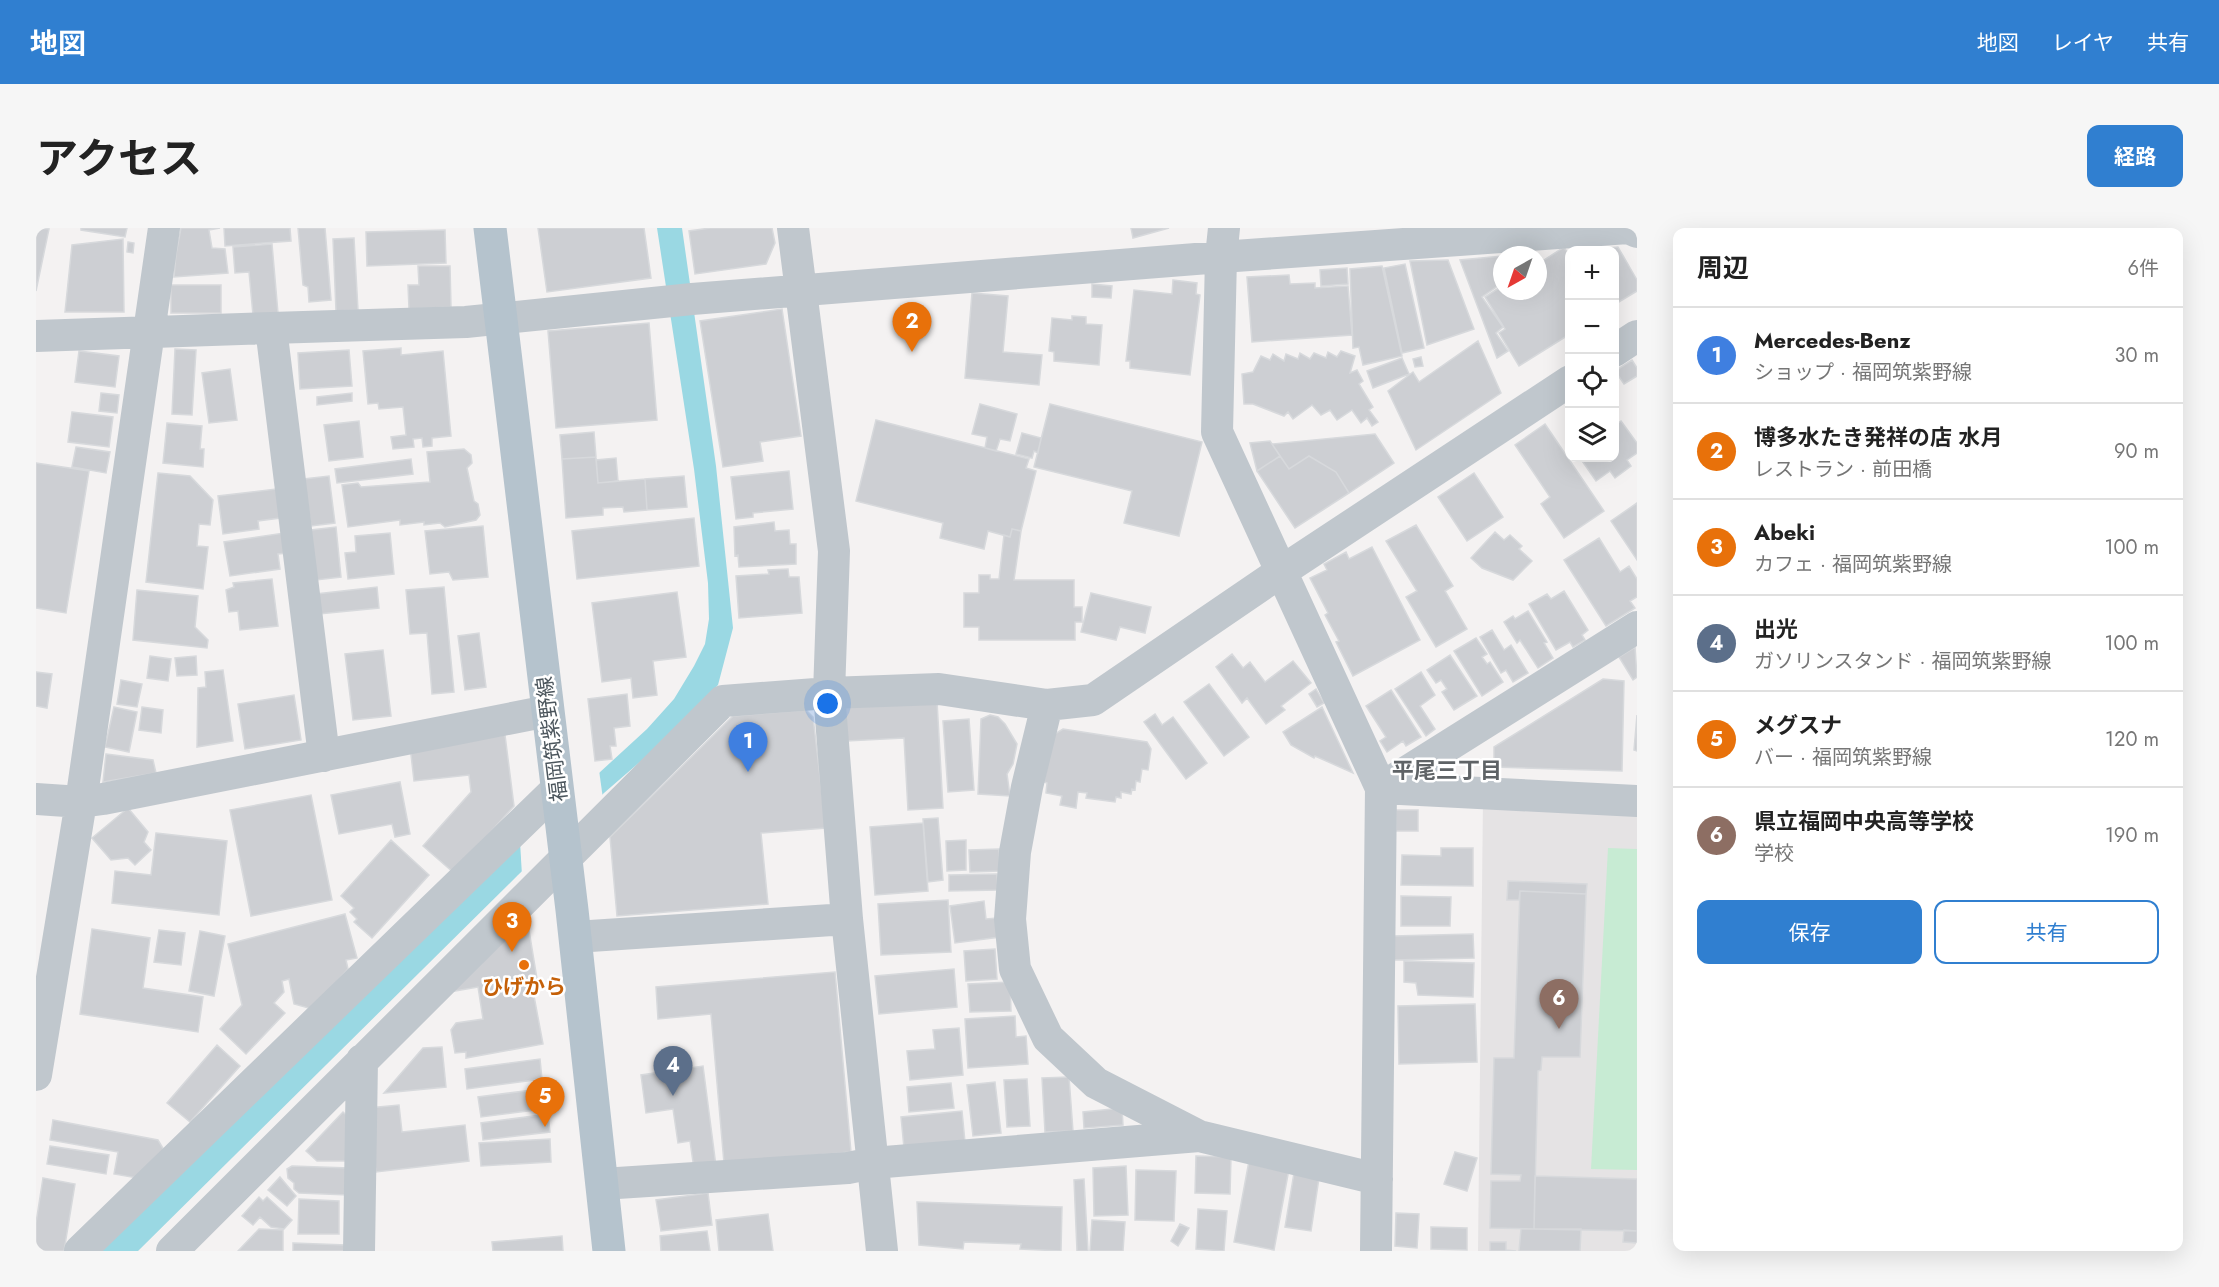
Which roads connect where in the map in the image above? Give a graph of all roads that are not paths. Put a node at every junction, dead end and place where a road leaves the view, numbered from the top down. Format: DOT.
graph roads {
  1 [pos="164,228"];
  2 [pos="490,228"];
  3 [pos="793,228"];
  4 [pos="1637,232"];
  5 [pos="1222,243"];
  6 [pos="801,291"];
  7 [pos="501,319"];
  8 [pos="271,328"];
  9 [pos="149,332"];
  10 [pos="36,336"];
  11 [pos="1637,336"];
  12 [pos="1619,348"];
  13 [pos="1565,384"];
  14 [pos="1282,571"];
  15 [pos="1637,627"];
  16 [pos="829,693"];
  17 [pos="1047,705"];
  18 [pos="548,711"];
  19 [pos="324,756"];
  20 [pos="1381,788"];
  21 [pos="558,796"];
  22 [pos="36,799"];
  23 [pos="1637,801"];
  24 [pos="81,802"];
  25 [pos="564,849"];
  26 [pos="847,920"];
  27 [pos="575,937"];
  28 [pos="362,1060"];
  29 [pos="36,1074"];
  30 [pos="1199,1136"];
  31 [pos="873,1163"];
  32 [pos="1377,1179"];
  33 [pos="602,1184"];
  34 [pos="80,1251"];
  35 [pos="172,1251"];
  36 [pos="359,1251"];
  37 [pos="609,1251"];
  38 [pos="882,1251"];
  39 [pos="1376,1251"];
  1 -- 9 [label="street"];
  2 -- 7 [label="main road, 福岡筑紫野線"];
  3 -- 6 [label="street"];
  4 -- 5 [label="street"];
  5 -- 6 [label="street"];
  5 -- 14 [label="street"];
  6 -- 7 [label="street"];
  6 -- 16 [label="street"];
  7 -- 8 [label="street"];
  7 -- 18 [label="main road, 福岡筑紫野線"];
  8 -- 9 [label="street"];
  8 -- 19 [label="street"];
  9 -- 10 [label="street"];
  9 -- 24 [label="street"];
  11 -- 12 [label="street"];
  13 -- 14 [label="street"];
  14 -- 17 [label="street"];
  14 -- 20 [label="street"];
  15 -- 20 [label="street"];
  16 -- 17 [label="street"];
  16 -- 25 [label="street"];
  16 -- 26 [label="street"];
  17 -- 30 [label="street"];
  18 -- 19 [label="street"];
  18 -- 21 [label="main road, 福岡筑紫野線"];
  19 -- 24 [label="street"];
  20 -- 23 [label="street"];
  20 -- 32 [label="street"];
  21 -- 25 [label="main road, 福岡筑紫野線"];
  21 -- 34 [label="street"];
  22 -- 24 [label="street"];
  24 -- 29 [label="street"];
  25 -- 27 [label="main road, 福岡筑紫野線"];
  25 -- 28 [label="street"];
  26 -- 27 [label="street"];
  26 -- 31 [label="street"];
  27 -- 33 [label="main road, 福岡筑紫野線"];
  28 -- 35 [label="street"];
  28 -- 36 [label="street"];
  30 -- 31 [label="street"];
  30 -- 32 [label="street"];
  31 -- 33 [label="street"];
  31 -- 38 [label="street"];
  32 -- 39 [label="street"];
  33 -- 37 [label="main road, 福岡筑紫野線"];
}
